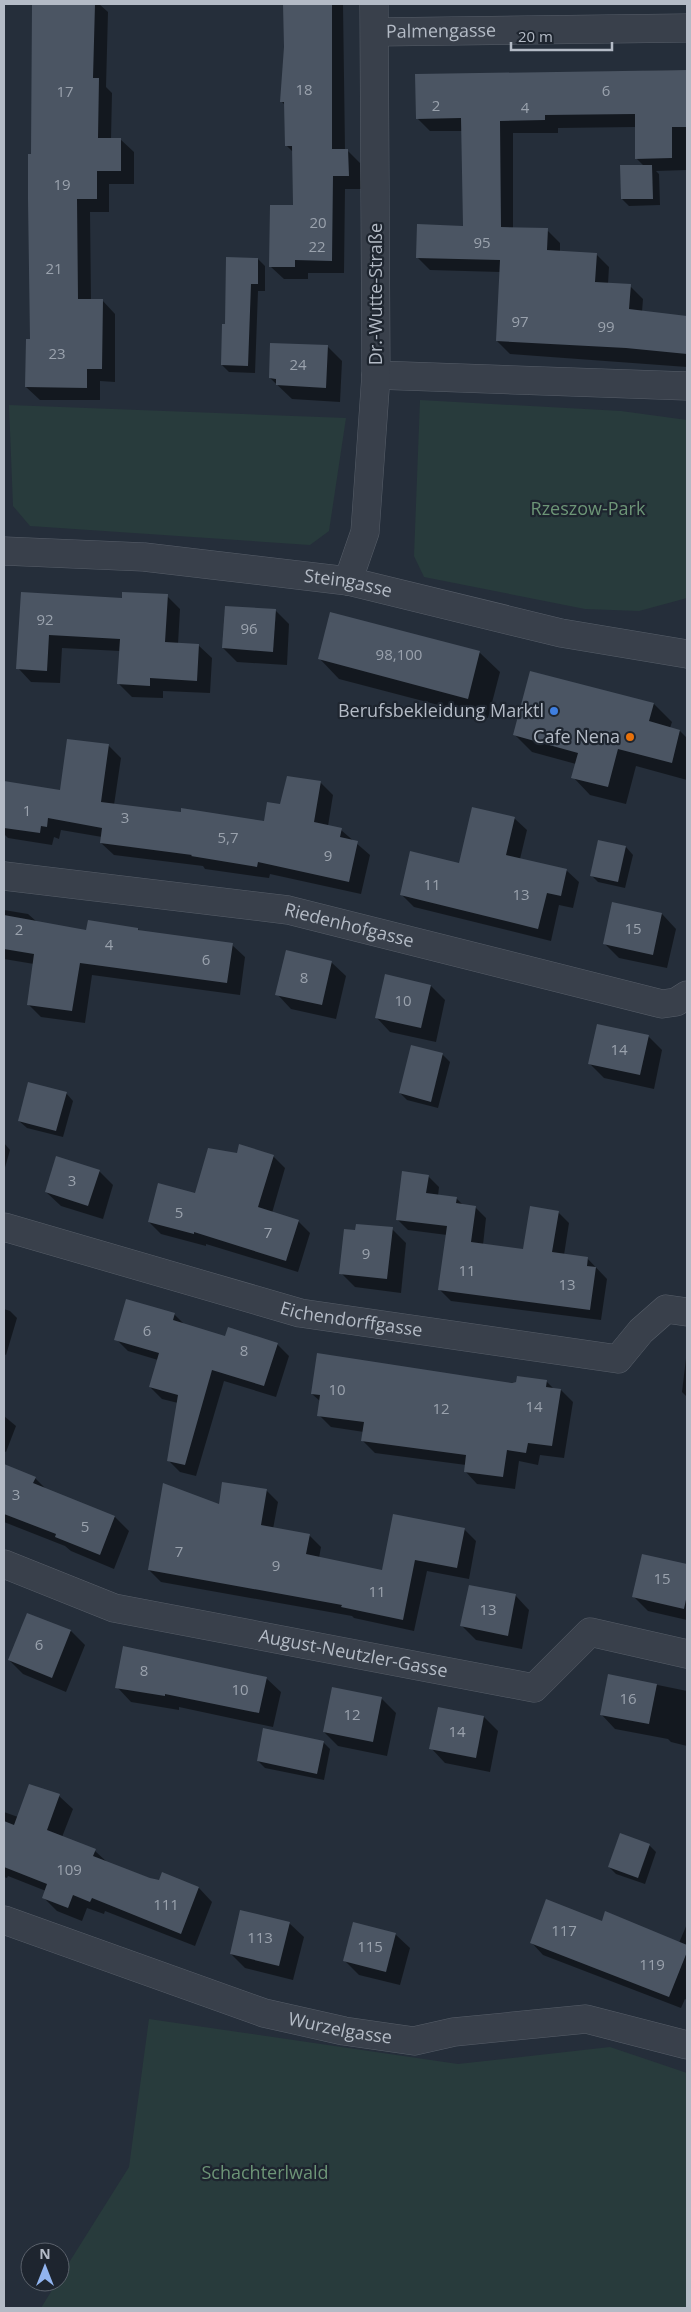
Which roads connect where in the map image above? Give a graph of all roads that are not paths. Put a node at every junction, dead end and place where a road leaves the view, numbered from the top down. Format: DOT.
graph roads {
  1 [pos="374,4"];
  2 [pos="687,28"];
  3 [pos="375,32"];
  4 [pos="376,375"];
  5 [pos="687,386"];
  6 [pos="4,551"];
  7 [pos="348,581"];
  8 [pos="687,654"];
  9 [pos="4,876"];
  10 [pos="687,995"];
  11 [pos="4,1227"];
  12 [pos="687,1312"];
  13 [pos="4,1564"];
  14 [pos="687,1654"];
  15 [pos="4,1920"];
  16 [pos="687,2045"];
  1 -- 3 [label="street, Dr.-Wutte-Straße"];
  2 -- 3 [label="street, Palmengasse"];
  3 -- 4 [label="street, Dr.-Wutte-Straße"];
  4 -- 5 [label="street"];
  4 -- 7 [label="street, Dr.-Wutte-Straße"];
  6 -- 7 [label="street, Steingasse"];
  7 -- 8 [label="street, Steingasse"];
  9 -- 10 [label="street, Riedenhofgasse"];
  11 -- 12 [label="street, Eichendorffgasse"];
  13 -- 14 [label="street, August-Neutzler-Gasse"];
  15 -- 16 [label="street, Wurzelgasse"];
}
